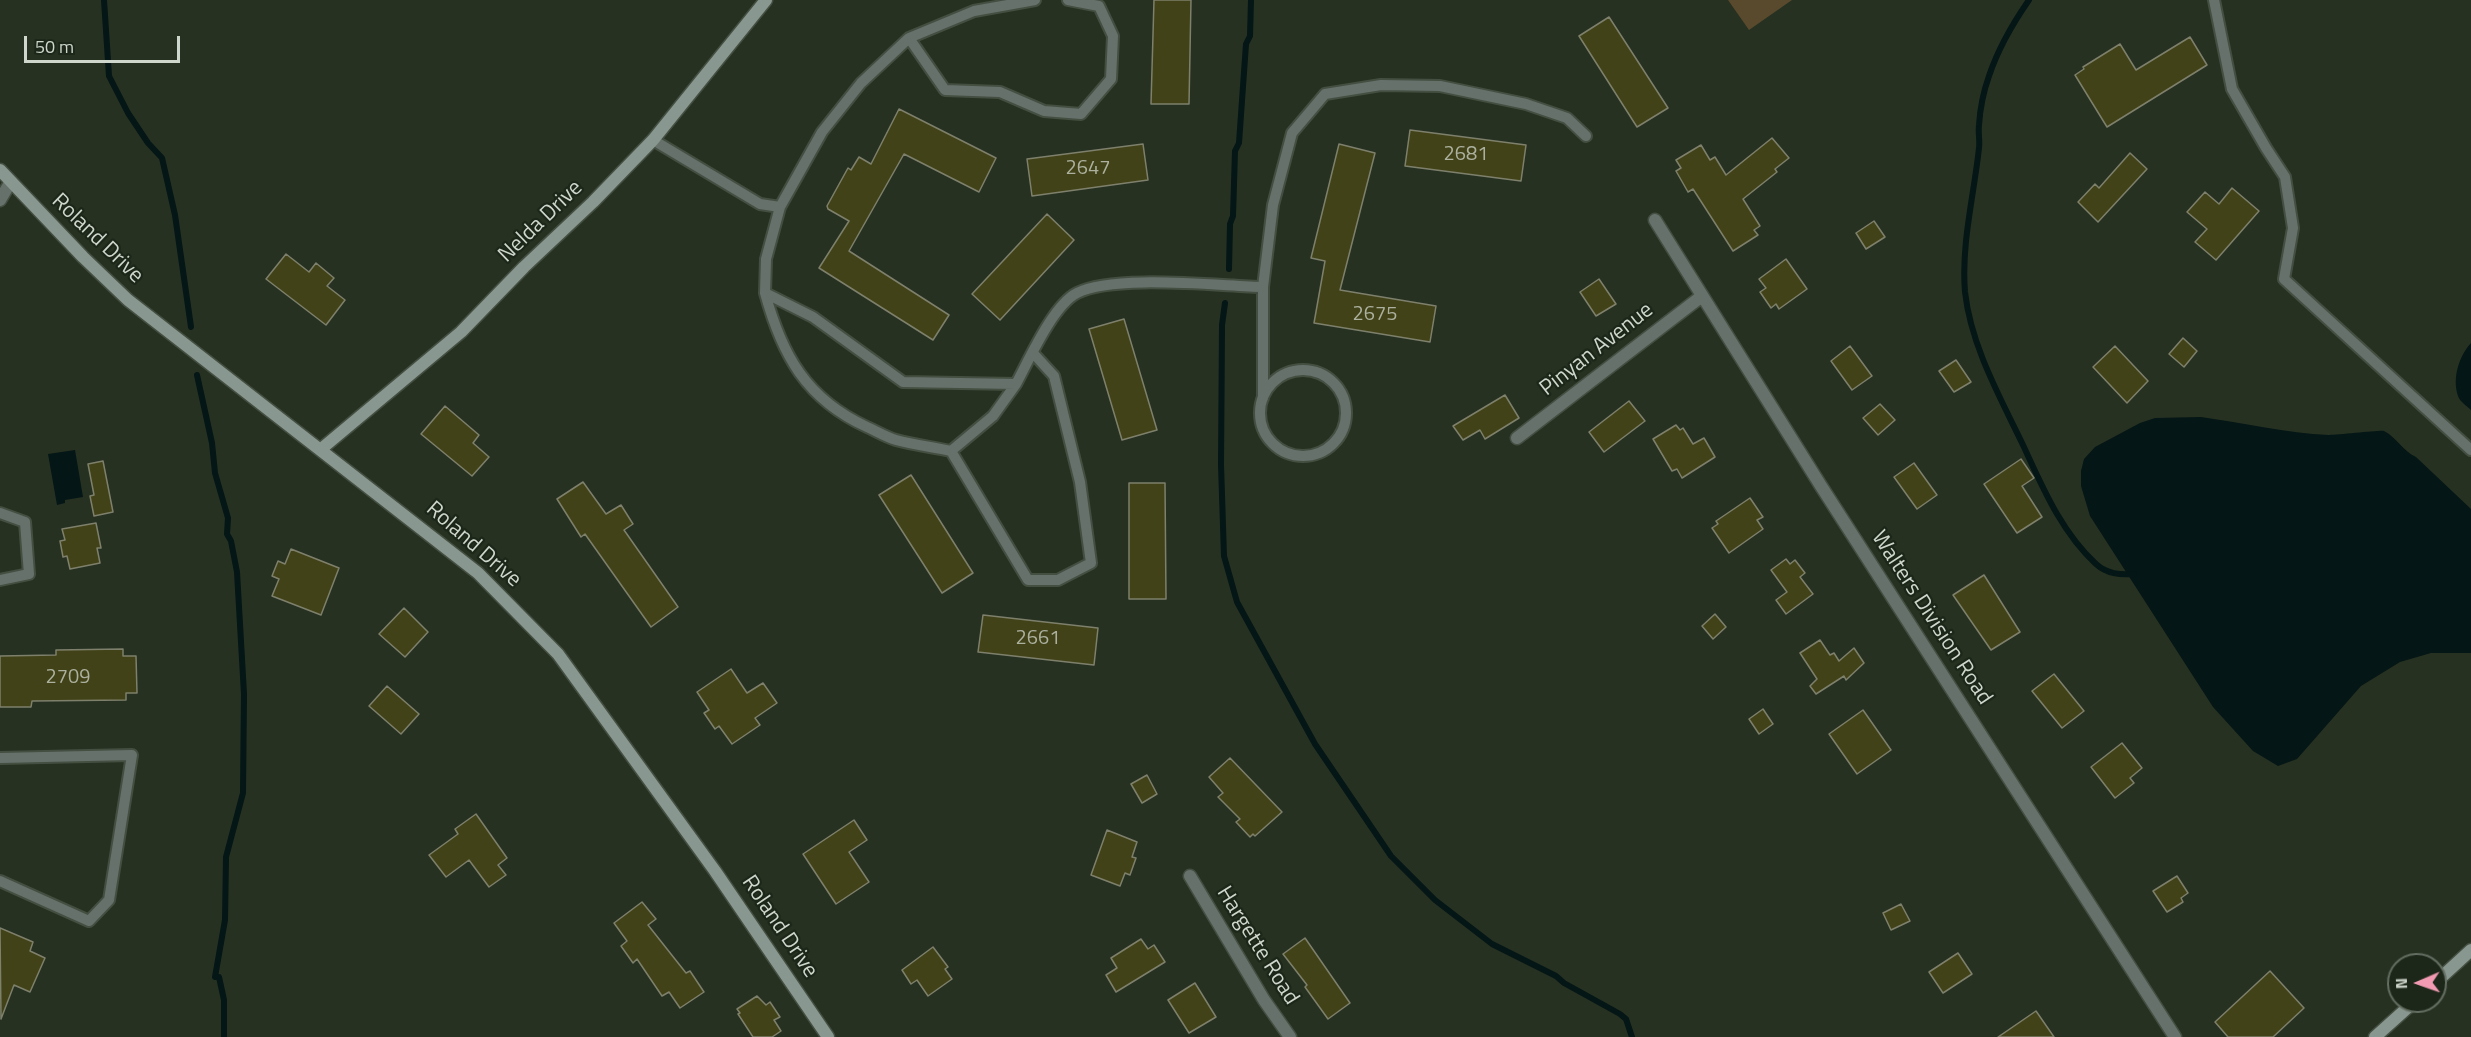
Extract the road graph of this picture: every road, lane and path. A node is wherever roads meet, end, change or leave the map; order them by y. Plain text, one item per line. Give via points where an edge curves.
1 (766, 0) edge
2 (1035, 0) edge
3 (1068, 0) edge
4 (2214, 0) edge
5 (909, 38) junction
6 (1586, 136) dead end
7 (653, 140) junction
8 (0, 170) edge
9 (10, 183) junction
10 (0, 200) edge
11 (780, 207) junction
12 (1655, 220) dead end
13 (1263, 287) junction
14 (765, 293) junction
15 (1702, 296) junction
16 (1033, 353) junction
17 (1016, 384) junction
18 (1263, 399) junction
19 (1517, 438) dead end
20 (320, 450) junction
21 (2471, 450) edge
22 (951, 451) junction
23 (0, 513) edge
24 (0, 580) edge
25 (0, 758) edge
26 (1190, 876) dead end
27 (0, 881) edge
28 (2471, 950) edge
29 (2447, 972) edge
30 (2402, 1013) edge
31 (828, 1037) edge
32 (1290, 1037) edge
33 (2175, 1037) edge
34 (2375, 1037) edge

1 - 7 street, Nelda Drive
2 - 5 lane via 974,11
3 - 5 lane via 1099,6 1113,36 1111,79 1081,114 1044,111 1000,92 945,90
4 - 21 lane via 2232,89 2286,177 2293,228 2284,279
5 - 11 lane via 861,83 822,132
6 - 13 lane via 1567,118 1526,104 1440,86 1381,86 1325,94 1292,133 1273,205
7 - 11 lane via 760,204
7 - 20 street, Nelda Drive via 461,332
8 - 9 street, Roland Drive
9 - 10 street
9 - 20 street, Roland Drive via 128,300
11 - 14 lane via 766,259
12 - 15 street, Walters Division Road
13 - 16 lane via 1111,283 1076,293 1053,316
13 - 18 lane
14 - 17 lane via 813,317 903,382
14 - 22 lane via 787,354 807,385 845,417 894,440
15 - 19 street, Pinyan Avenue
15 - 33 street, Walters Division Road
16 - 17 lane
16 - 22 lane via 1054,376 1080,482 1091,563 1058,580 1028,580
17 - 22 lane via 993,416
18 - 18 lane via 1262,426 1273,443 1289,454 1303,456 1328,448 1344,426 1343,397 1335,384 1310,370 1281,376
20 - 31 street, Roland Drive via 478,573 558,654 715,871
23 - 24 lane via 25,522 29,574
25 - 27 lane via 132,755 109,900 89,921
26 - 32 street, Hargette Road
28 - 29 street
30 - 34 street

